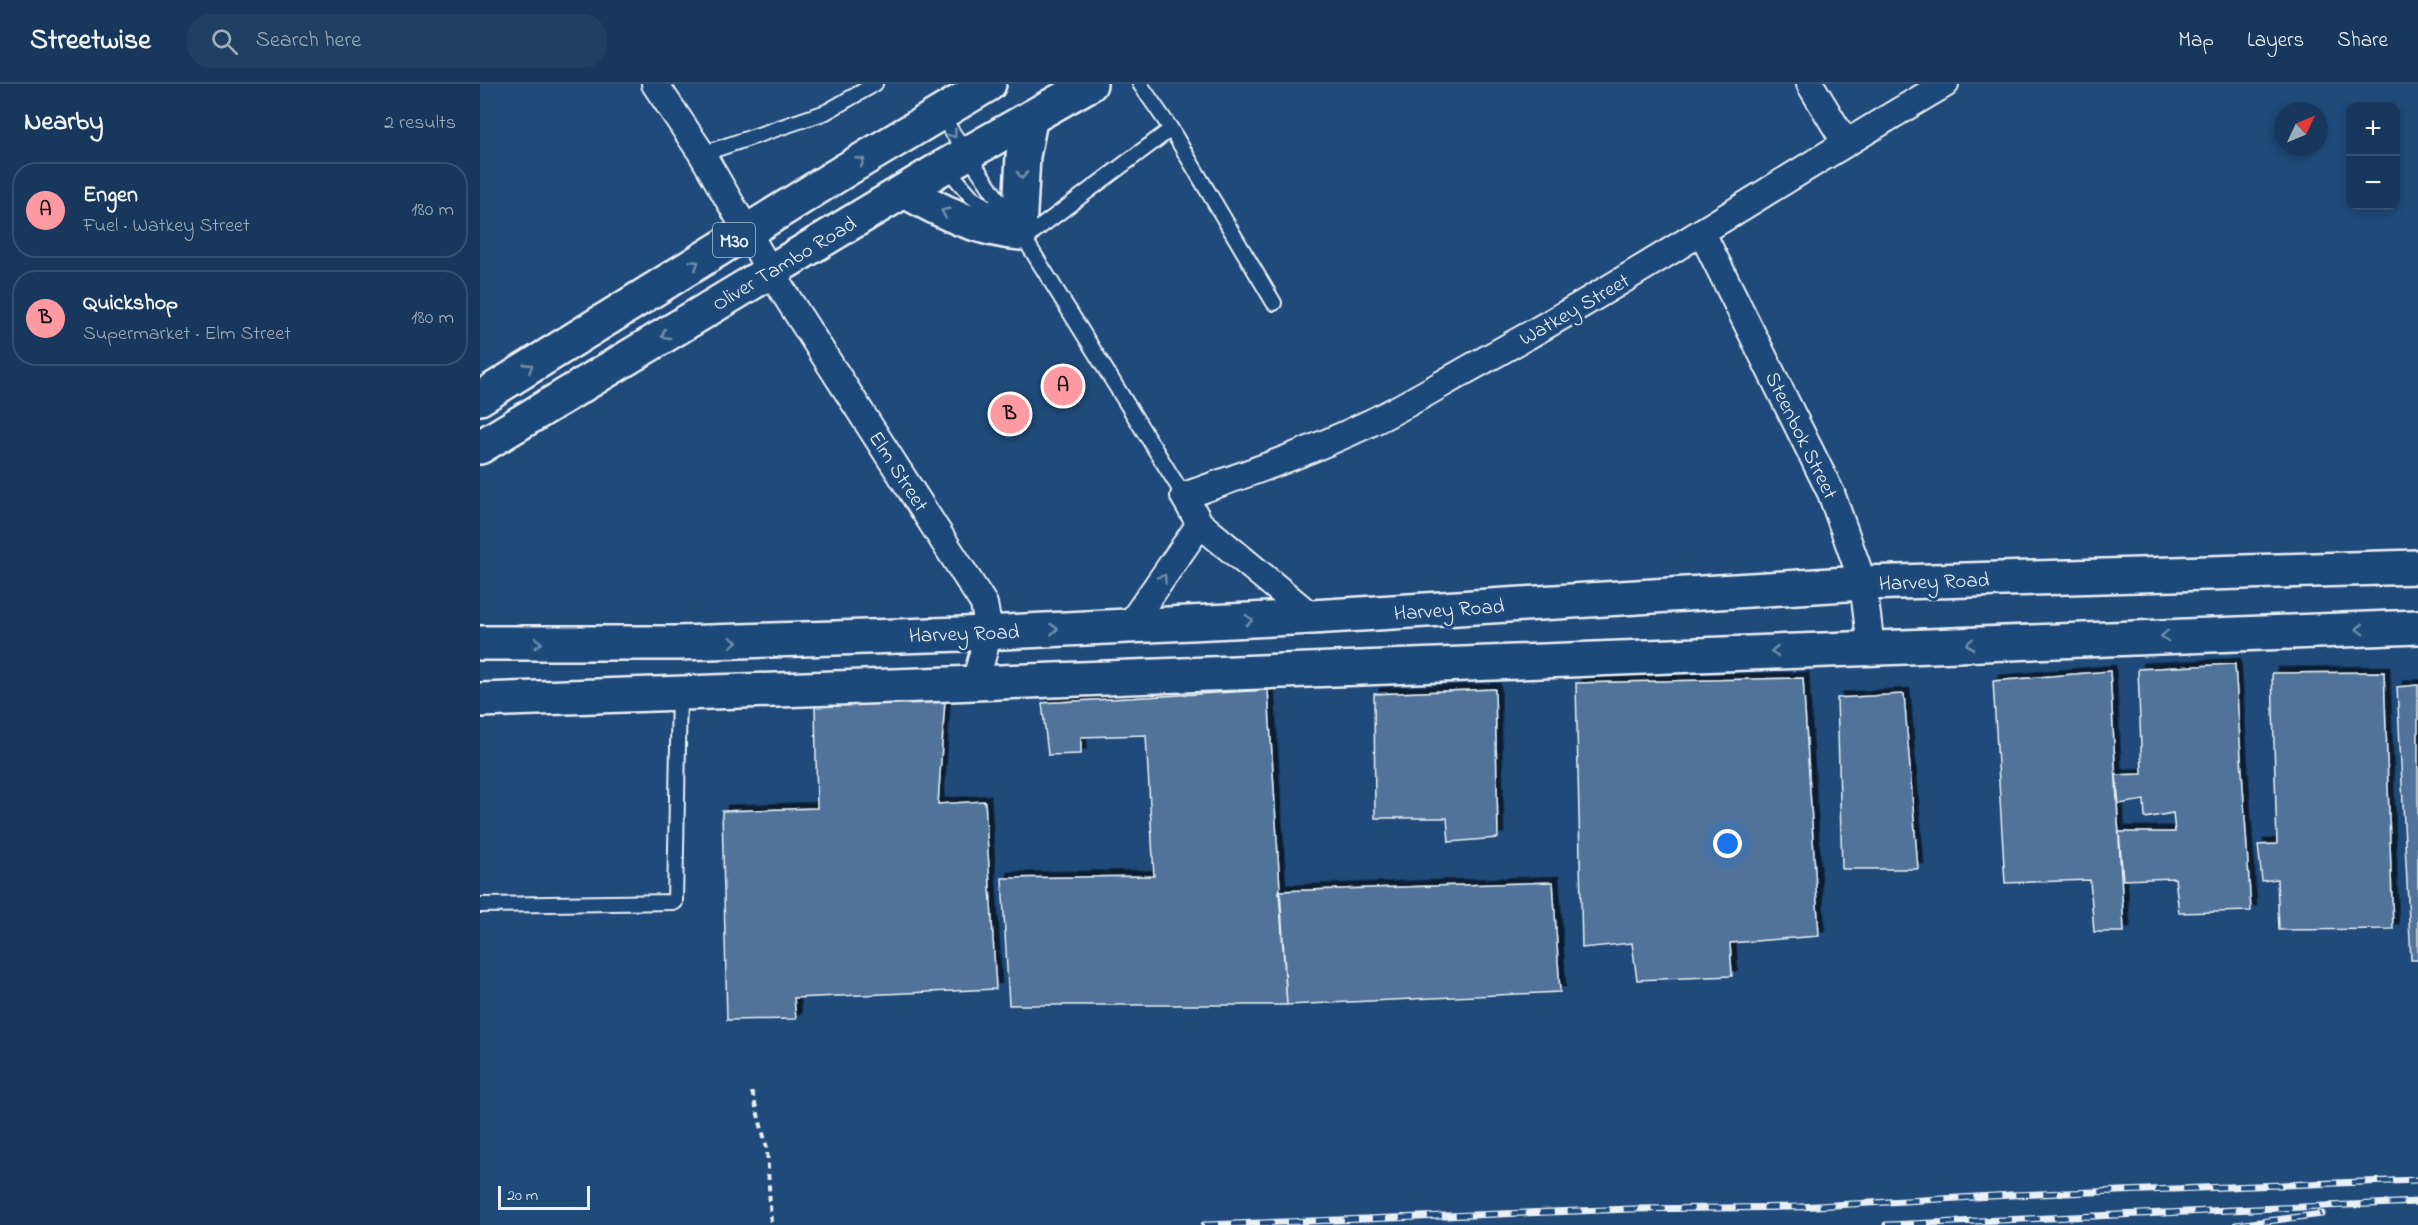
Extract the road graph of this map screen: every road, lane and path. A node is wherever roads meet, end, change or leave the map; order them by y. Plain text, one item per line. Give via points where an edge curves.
1 (655, 84) edge
2 (875, 84) edge
3 (989, 84) edge
4 (1090, 84) edge
5 (1140, 84) edge
6 (1810, 84) edge
7 (1945, 84) edge
8 (939, 114) junction
9 (1030, 120) junction
10 (1171, 129) junction
11 (1845, 142) junction
12 (702, 154) junction
13 (956, 160) junction
14 (905, 190) junction
15 (747, 232) junction
16 (1021, 232) junction
17 (1702, 233) junction
18 (770, 271) junction
19 (1274, 303) dead end
20 (480, 398) edge
21 (480, 447) edge
22 (1184, 496) junction
23 (1200, 524) junction
24 (2418, 567) edge
25 (1863, 583) junction
26 (1312, 617) junction
27 (1129, 626) junction
28 (2418, 627) edge
29 (989, 632) junction
30 (480, 643) edge
31 (678, 644) junction
32 (1871, 647) junction
33 (975, 683) junction
34 (679, 693) junction
35 (480, 700) edge
36 (480, 905) edge
37 (752, 1092) dead end
38 (771, 1225) edge

1 - 12 street, Elm Street
2 - 12 lane via 826,112
3 - 8 main road, M30
4 - 9 main road, Oliver Tambo Road / M30
5 - 10 lane
6 - 11 street
7 - 11 street, Watkey Street
8 -> 13 lane
15 -> 8 main road, M30
9 - 13 main road, Oliver Tambo Road / M30
9 -> 16 main road via 1023,156
10 - 16 lane
10 - 19 lane
11 - 17 street, Watkey Street
12 - 15 street, Elm Street
13 - 14 main road, Oliver Tambo Road / M30
13 - 16 lane
13 - 16 lane via 971,196
16 -> 14 main road via 971,224
14 - 18 main road, Oliver Tambo Road / M30
15 - 18 street, Elm Street
20 -> 15 main road, M30
16 - 22 lane
17 - 22 street, Watkey Street via 1372,423 1304,453
17 - 25 street, Steenbok Street via 1831,493
18 -> 21 main road, Oliver Tambo Road / M30
18 - 29 street, Elm Street via 984,604
22 - 23 street
23 - 26 street
27 -> 23 street
24 - 25 main road, Harvey Road
25 - 26 main road, Harvey Road
25 - 32 street, Steenbok Street
27 -> 26 main road, Harvey Road
29 -> 27 main road, Harvey Road
28 -> 32 main road
31 -> 29 main road, Harvey Road
29 - 33 street, Elm Street
30 -> 31 main road, Harvey Road
31 - 34 main road
32 -> 33 main road
33 - 34 main road
34 - 35 main road
34 - 36 lane via 675,902
37 - 38 path via 767,1148

